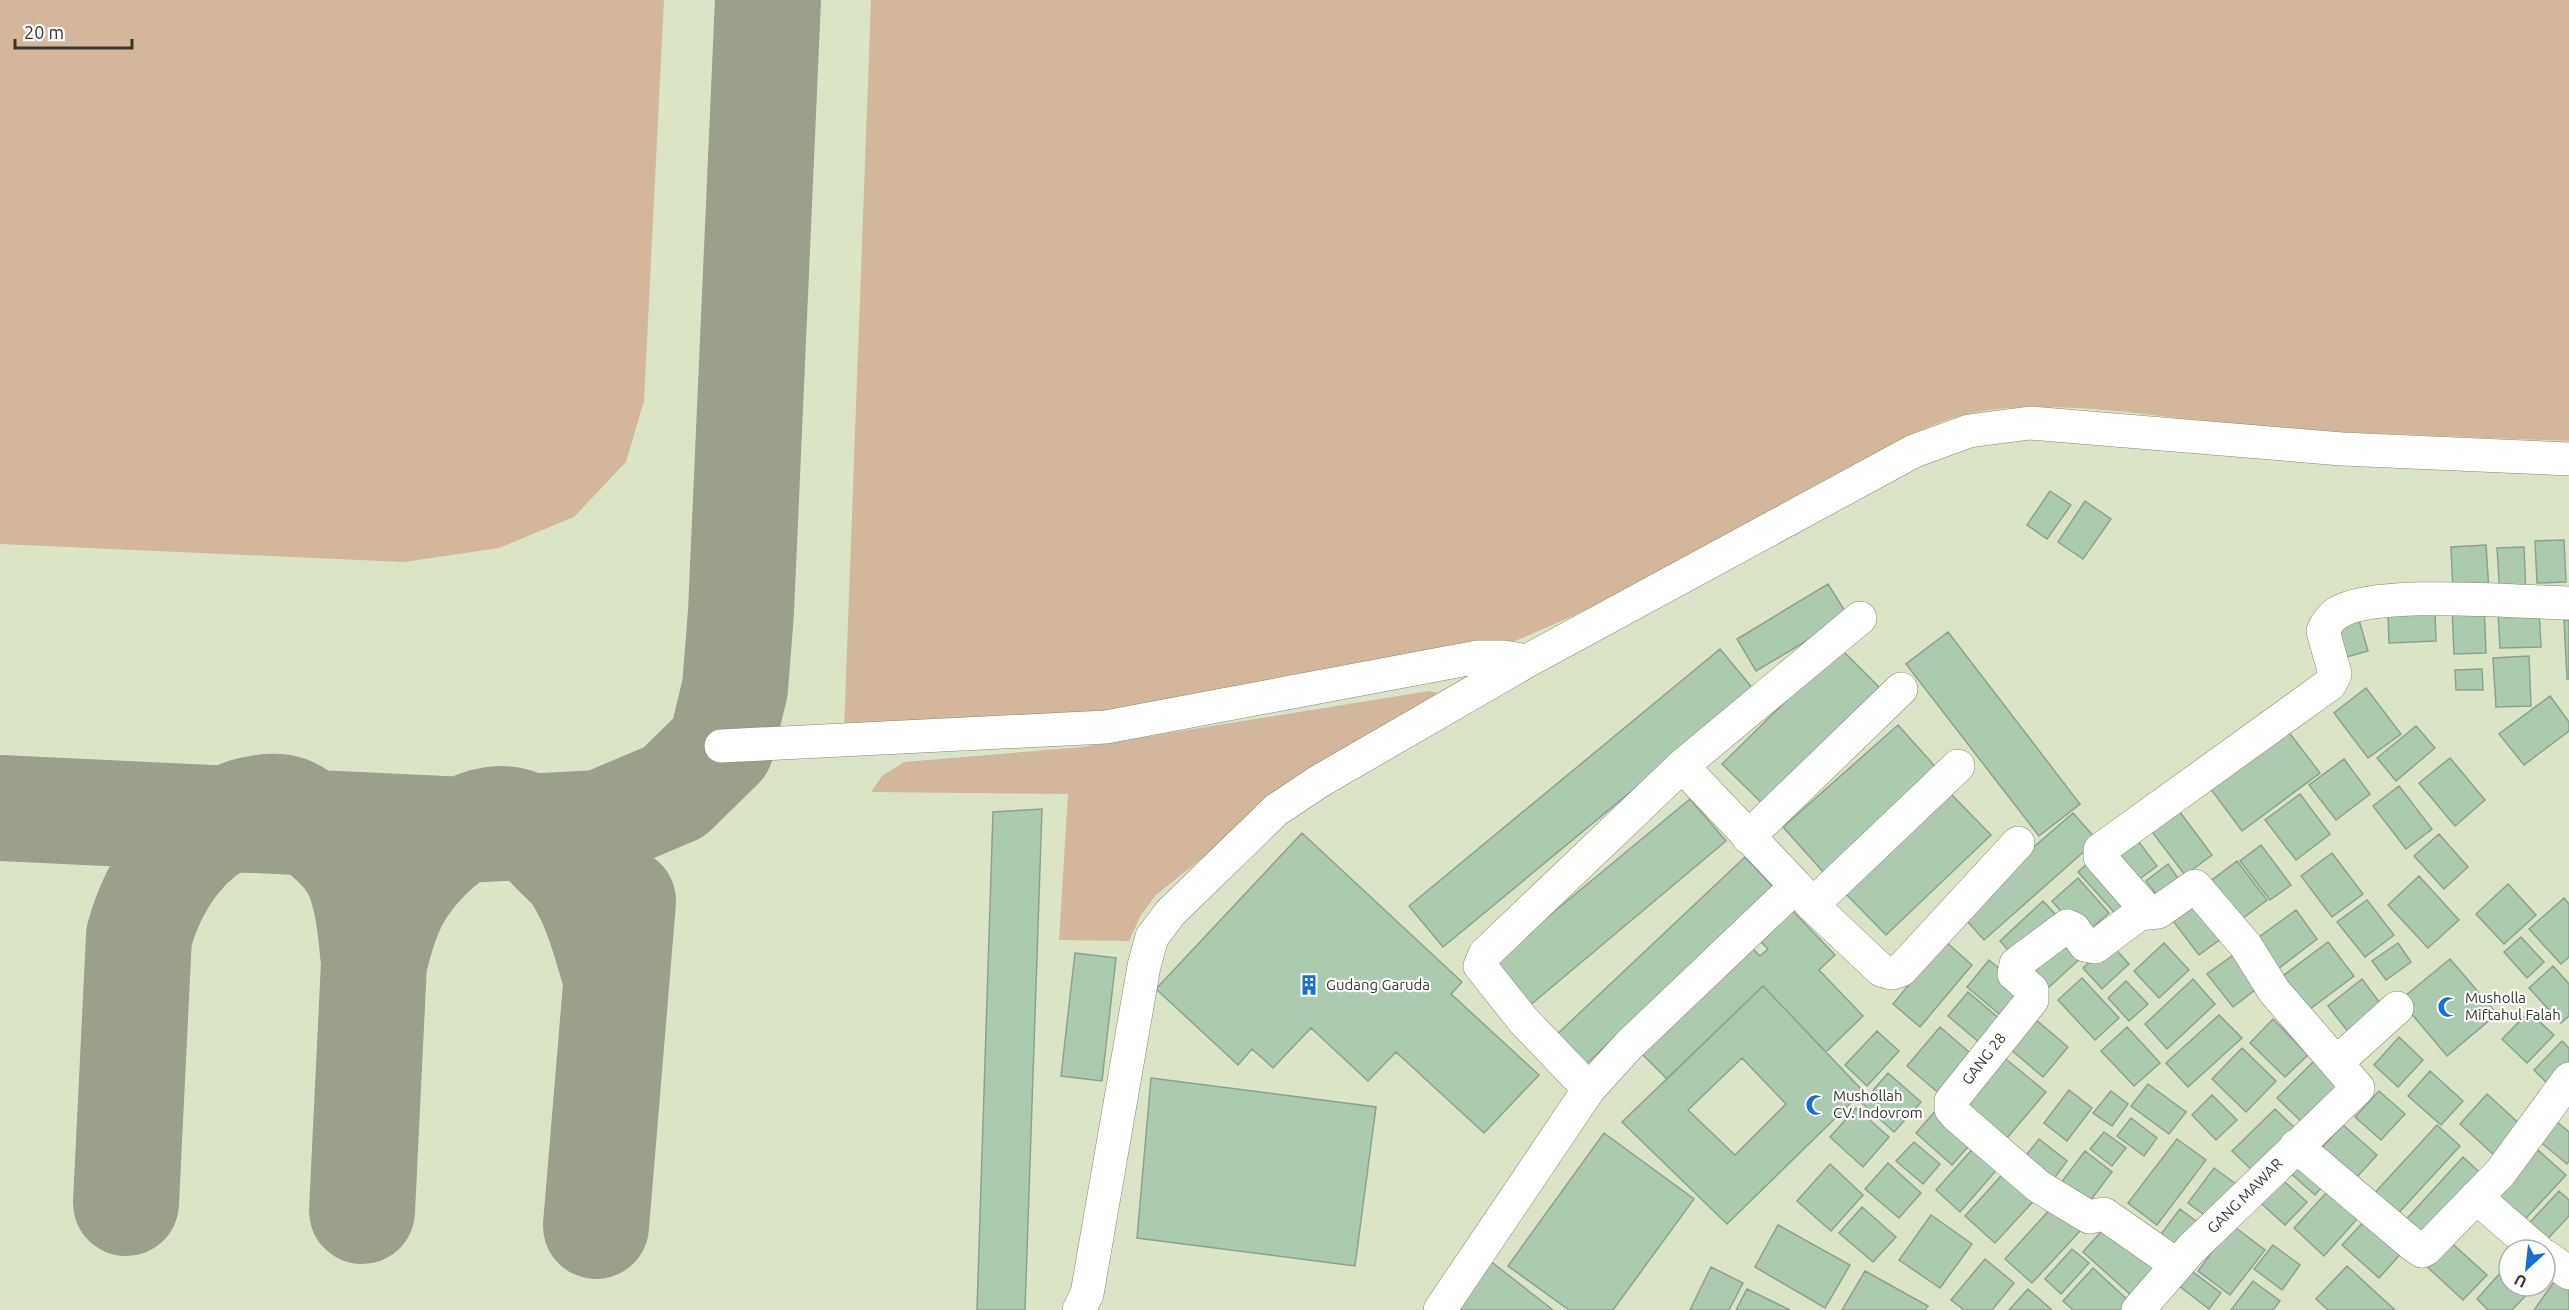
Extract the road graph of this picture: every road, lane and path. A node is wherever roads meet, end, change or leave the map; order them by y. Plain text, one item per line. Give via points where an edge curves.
1 (2569, 459) edge
2 (2569, 603) edge
3 (1860, 618) dead end
4 (1527, 661) junction
5 (1901, 689) dead end
6 (721, 746) dead end
7 (1682, 766) junction
8 (1958, 766) dead end
9 (1748, 837) junction
10 (2018, 843) dead end
11 (1804, 896) junction
12 (2149, 913) junction
13 (2397, 1008) dead end
14 (2336, 1063) junction
15 (2569, 1079) edge
16 (1589, 1089) junction
17 (2296, 1146) junction
18 (2476, 1197) junction
19 (2521, 1238) edge
20 (2177, 1265) junction
21 (1079, 1310) edge
22 (1440, 1310) edge
23 (2138, 1310) edge

1 - 4 street via 2342,449 2030,423 1970,431 1914,451
2 - 12 street via 2390,600 2337,613 2323,631 2335,674 2330,684 2100,850 2100,857
3 - 7 street
4 - 6 street via 1478,657 1106,727
4 - 21 street via 1276,810 1170,913 1152,937 1087,1294
5 - 9 street
7 - 9 street
7 - 16 street via 1481,961 1480,966 1522,1020
8 - 11 street
9 - 11 street
10 - 11 street via 1901,970 1892,973 1881,970
11 - 16 street via 1629,1045
12 - 14 street, GANG 28 via 2158,912 2195,886 2246,946 2274,991
12 - 20 street, GANG 28 via 2139,914 2091,948 2067,926 2016,964 2014,974 2032,990 2032,1000 1951,1101 1951,1109 2038,1186 2089,1217 2104,1214
13 - 14 street
14 - 17 street, GANG MAWAR via 2358,1088
15 - 18 street via 2500,1173
16 - 22 street
17 - 18 street via 2422,1251
17 - 20 street, GANG MAWAR
18 - 19 street
20 - 23 street, GANG MAWAR

